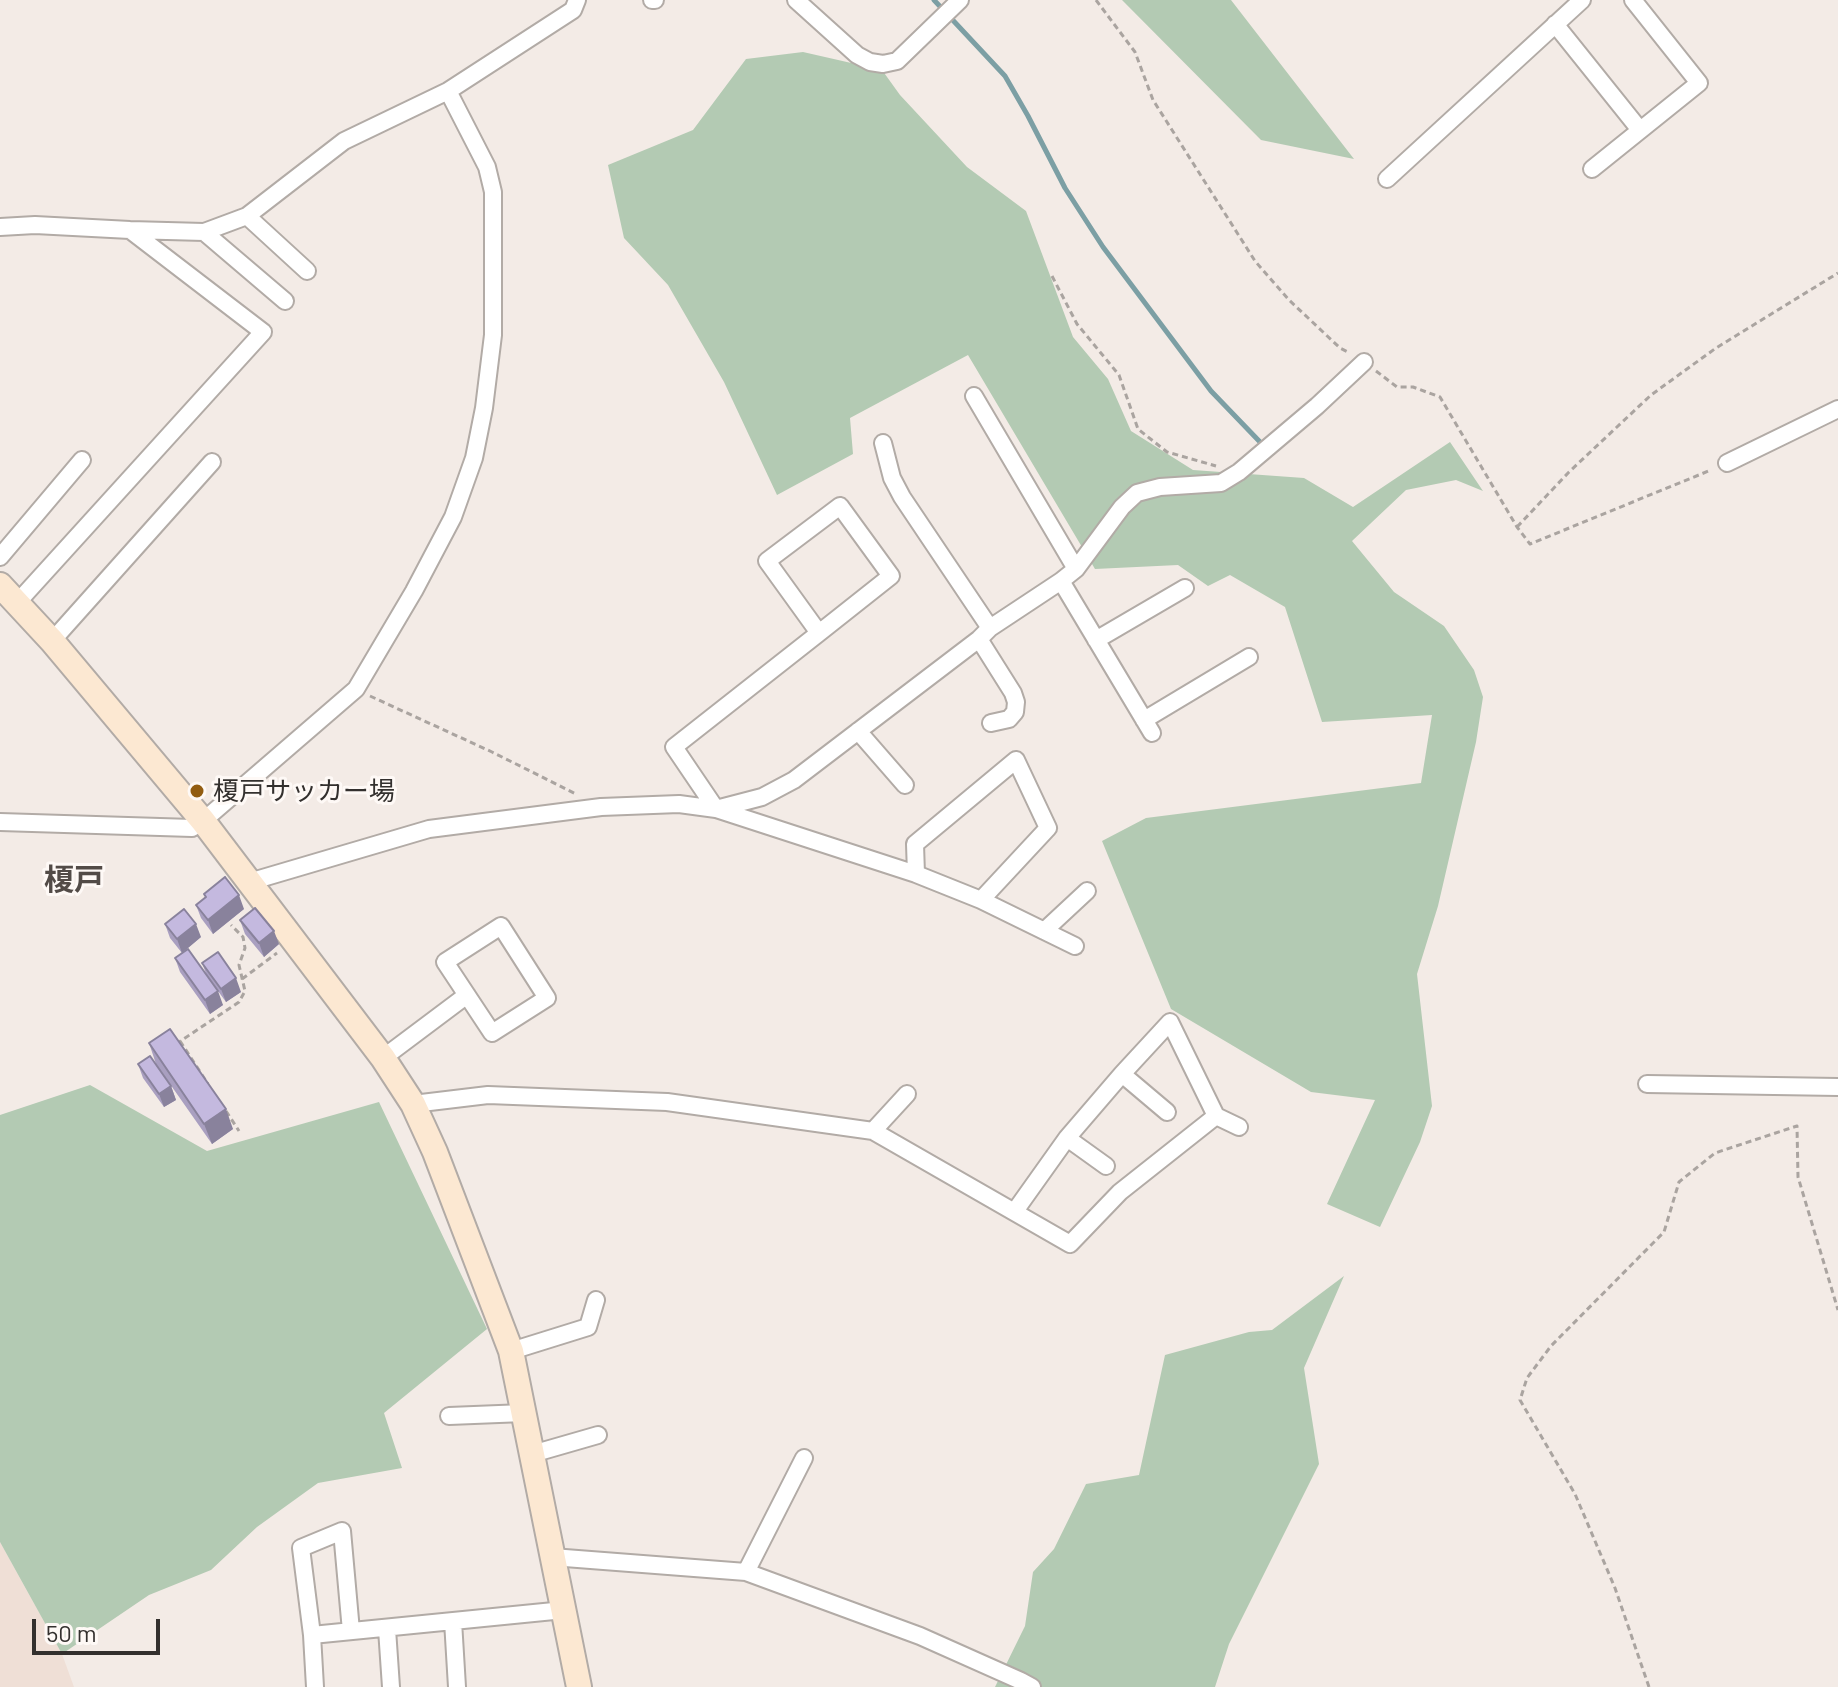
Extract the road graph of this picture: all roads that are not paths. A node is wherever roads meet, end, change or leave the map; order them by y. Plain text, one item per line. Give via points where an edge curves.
1 (577, 0) edge
2 (796, 0) edge
3 (960, 0) edge
4 (1582, 0) edge
5 (1633, 0) edge
6 (1555, 24) junction
7 (448, 91) junction
8 (1640, 130) junction
9 (1592, 169) dead end
10 (1387, 179) dead end
11 (247, 216) junction
12 (0, 227) edge
13 (130, 230) junction
14 (204, 232) junction
15 (307, 271) dead end
16 (285, 301) dead end
17 (1364, 362) road end
18 (974, 396) dead end
19 (1838, 409) edge
20 (883, 443) dead end
21 (82, 460) dead end
22 (212, 462) dead end
23 (1727, 463) road end
24 (0, 557) edge
25 (1076, 569) junction
26 (1061, 581) junction
27 (1185, 588) dead end
28 (8, 594) edge
29 (819, 633) junction
30 (984, 633) junction
31 (1096, 640) junction
32 (52, 641) junction
33 (1249, 657) dead end
34 (991, 723) dead end
35 (858, 731) junction
36 (905, 785) dead end
37 (716, 809) junction
38 (203, 821) junction
39 (0, 822) edge
40 (916, 874) junction
41 (249, 882) junction
42 (1087, 891) dead end
43 (981, 900) junction
44 (1044, 931) junction
45 (1075, 946) dead end
46 (467, 995) junction
47 (383, 1058) junction
48 (1122, 1074) junction
49 (1647, 1084) dead end
50 (1838, 1087) edge
51 (907, 1094) dead end
52 (413, 1104) junction
53 (1167, 1112) dead end
54 (1216, 1116) junction
55 (1239, 1127) dead end
56 (873, 1131) junction
57 (1067, 1138) junction
58 (1106, 1166) dead end
59 (1015, 1211) junction
60 (596, 1300) dead end
61 (511, 1351) junction
62 (524, 1413) junction
63 (449, 1416) dead end
64 (598, 1435) dead end
65 (532, 1454) junction
66 (804, 1458) dead end
67 (552, 1557) junction
68 (746, 1572) junction
69 (564, 1610) junction
70 (453, 1621) junction
71 (387, 1629) junction
72 (351, 1631) junction
73 (312, 1635) junction
74 (315, 1687) edge
75 (391, 1687) edge
76 (457, 1687) edge
77 (579, 1687) edge
78 (1032, 1687) edge

1 - 7 street via 573,10
2 - 3 street via 857,55 883,64 897,61
4 - 6 street
5 - 8 street via 1699,83
6 - 8 street
6 - 10 street
7 - 11 street via 344,141
7 - 38 street via 487,167 493,192 493,335 474,458 453,517 356,689
8 - 9 street
11 - 14 street
11 - 15 street
12 - 13 street
13 - 14 street
13 - 28 street via 263,332
14 - 16 street
17 - 25 street via 1221,483 1137,493
18 - 25 street
19 - 23 street
20 - 30 street via 902,497
21 - 24 street
22 - 32 street
25 - 26 street
26 - 30 street
26 - 31 street
27 - 31 street
28 - 32 street
29 - 29 street via 891,576 840,506 767,561
29 - 37 street via 674,747
30 - 34 street via 1016,702 1009,719
30 - 35 street
31 - 33 street via 1148,726
32 - 38 street
35 - 36 street
35 - 37 street via 794,780 762,797
37 - 40 street
37 - 41 street via 679,804 601,807 429,829
38 - 39 street via 192,828
38 - 41 street
40 - 43 street
40 - 43 street via 915,844 1016,760 1048,828
41 - 47 street
42 - 44 street
43 - 44 street
44 - 45 street
46 - 46 street via 445,962 501,926 547,998 492,1033
46 - 47 street
47 - 52 street
48 - 53 street
48 - 54 street via 1170,1022
48 - 57 street
49 - 50 street
51 - 56 street
52 - 56 street via 488,1095 667,1102
52 - 61 street
54 - 55 street
54 - 59 street via 1120,1192 1070,1244
56 - 59 street
57 - 58 street
57 - 59 street
60 - 61 street via 588,1327
61 - 62 street
62 - 63 street
62 - 65 street
64 - 65 street
65 - 67 street
66 - 68 street
67 - 68 street
67 - 69 street
68 - 78 street via 920,1636
69 - 70 street
69 - 77 street
70 - 71 street
70 - 76 street
71 - 72 street
71 - 75 street
72 - 73 street
72 - 73 street via 342,1531 301,1548
73 - 74 street

